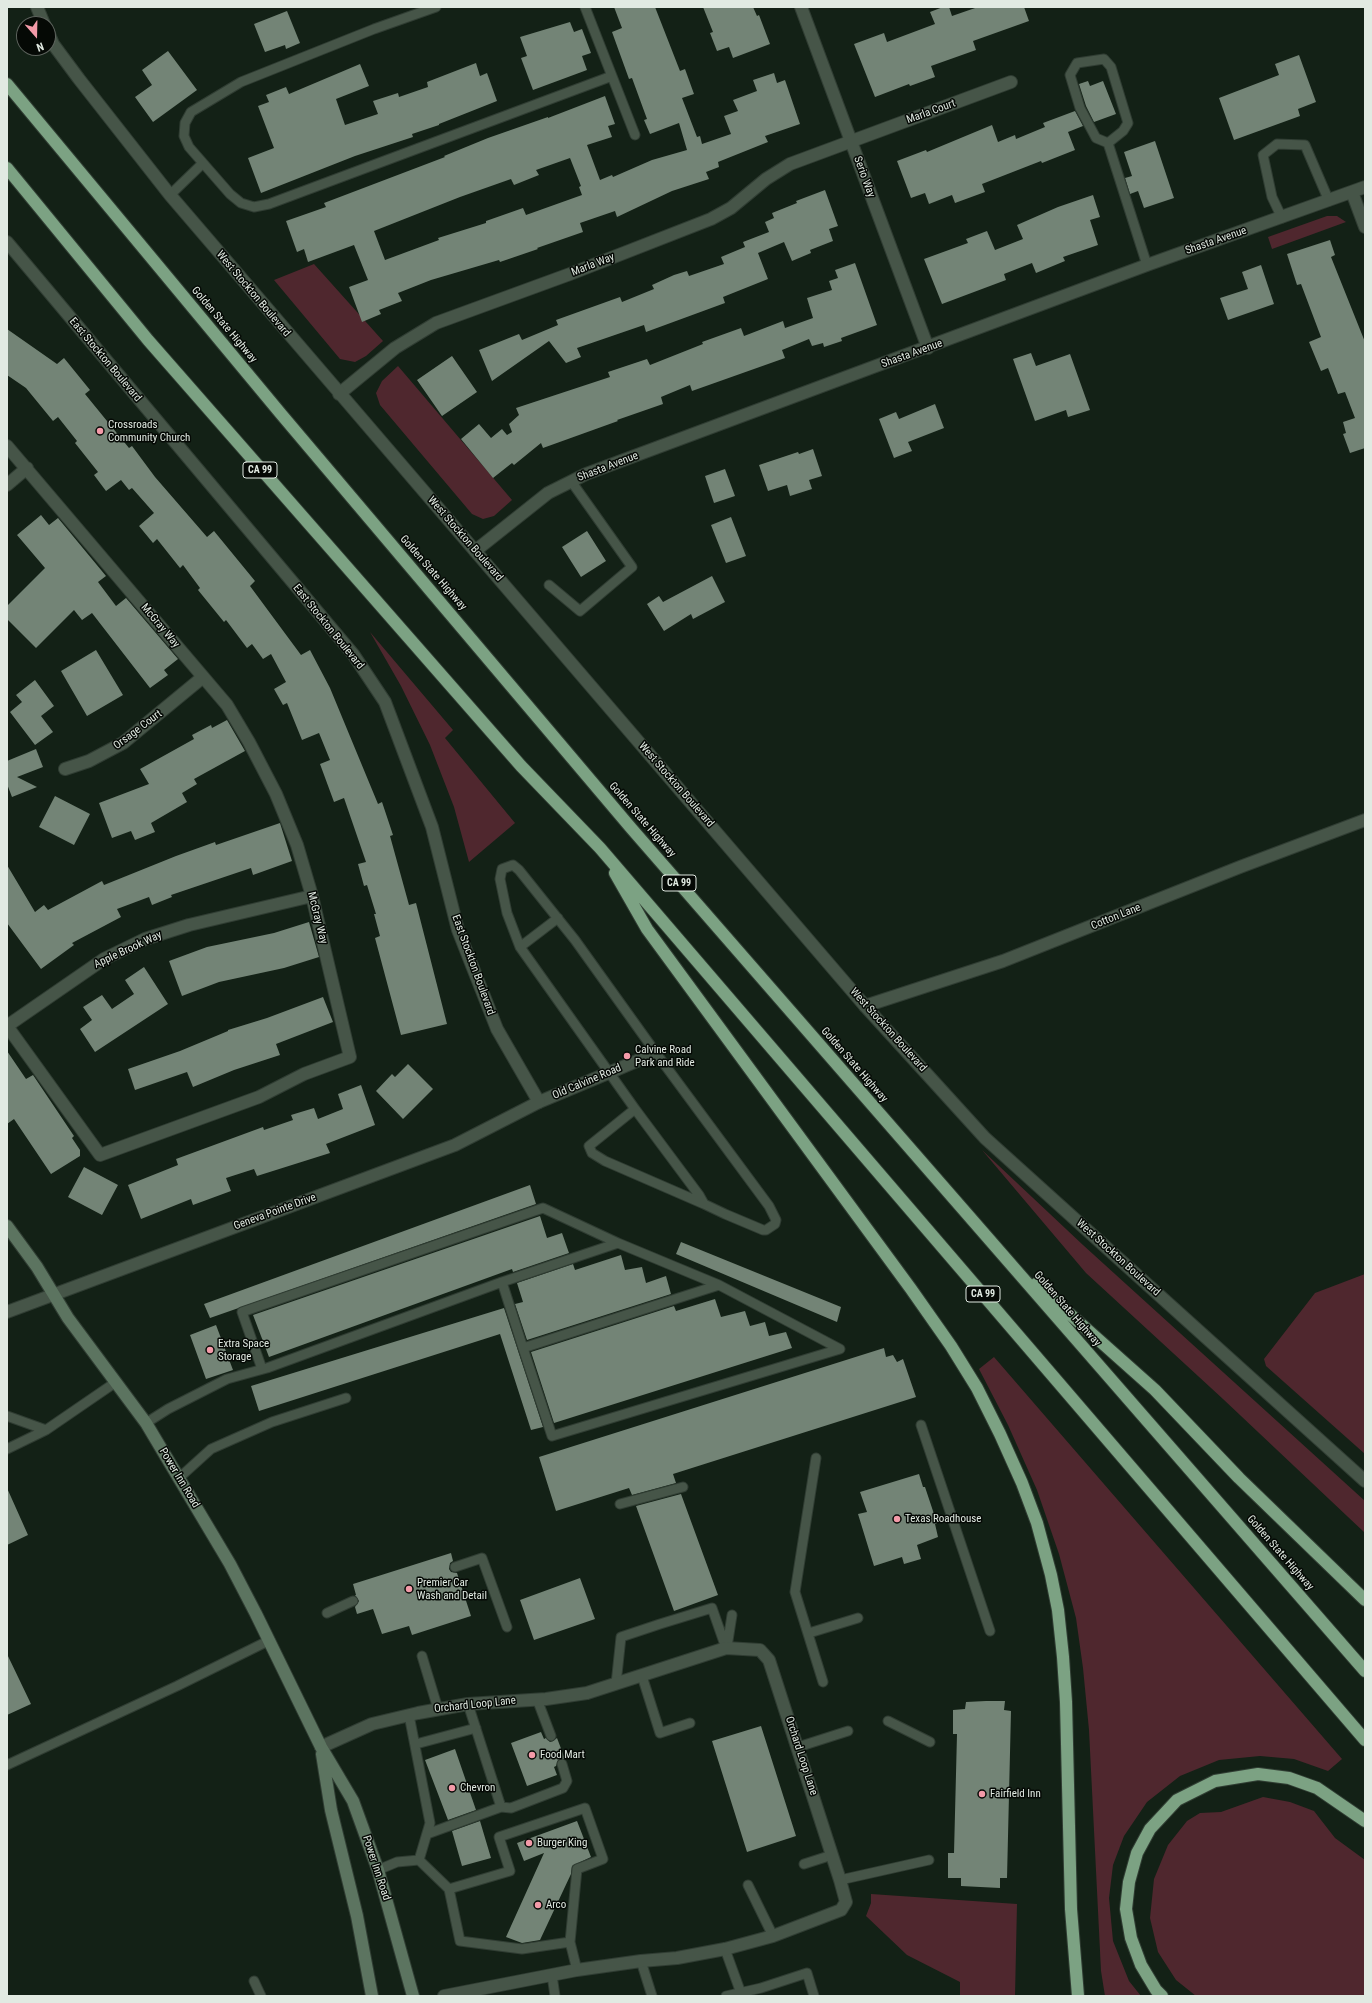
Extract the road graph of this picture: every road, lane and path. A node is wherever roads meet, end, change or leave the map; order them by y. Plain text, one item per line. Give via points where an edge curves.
1 (436, 7) edge
2 (585, 7) edge
3 (801, 7) edge
4 (56, 48) edge
5 (612, 76) junction
6 (1011, 82) dead end
7 (7, 84) edge
8 (635, 135) dead end
9 (851, 141) junction
10 (1108, 143) junction
11 (202, 164) junction
12 (7, 168) edge
13 (1365, 187) edge
14 (1352, 192) junction
15 (170, 195) junction
16 (1329, 201) junction
17 (1282, 218) junction
18 (1365, 227) edge
19 (7, 242) edge
20 (1147, 265) junction
21 (928, 348) junction
22 (339, 394) junction
23 (7, 446) edge
24 (27, 468) junction
25 (571, 481) junction
26 (7, 485) edge
27 (475, 551) junction
28 (549, 585) dead end
29 (203, 677) junction
30 (65, 769) dead end
31 (1365, 820) edge
32 (600, 848) junction
33 (312, 896) junction
34 (558, 918) junction
35 (520, 947) junction
36 (866, 1006) junction
37 (7, 1026) edge
38 (656, 1053) junction
39 (610, 1073) junction
40 (539, 1102) junction
41 (635, 1109) junction
42 (704, 1204) junction
43 (7, 1226) edge
44 (618, 1243) junction
45 (998, 1251) junction
46 (502, 1282) junction
47 (719, 1285) junction
48 (52, 1294) junction
49 (7, 1312) edge
50 (523, 1348) junction
51 (262, 1369) junction
52 (116, 1382) junction
53 (346, 1398) dead end
54 (7, 1416) edge
55 (146, 1423) junction
56 (921, 1425) dead end
57 (46, 1430) junction
58 (7, 1449) edge
59 (816, 1458) dead end
60 (179, 1478) junction
61 (1365, 1481) edge
62 (683, 1487) dead end
63 (620, 1504) dead end
64 (455, 1567) dead end
65 (1365, 1600) edge
66 (353, 1601) dead end
67 (327, 1613) dead end
68 (732, 1615) dead end
69 (858, 1618) dead end
70 (507, 1628) dead end
71 (990, 1631) dead end
72 (809, 1633) junction
73 (270, 1640) junction
74 (726, 1648) junction
75 (422, 1656) dead end
76 (1365, 1671) edge
77 (642, 1676) junction
78 (822, 1682) dead end
79 (616, 1684) junction
80 (537, 1699) junction
81 (468, 1704) junction
82 (438, 1709) junction
83 (409, 1715) junction
84 (888, 1721) dead end
85 (690, 1723) dead end
86 (476, 1728) junction
87 (848, 1731) dead end
88 (552, 1736) dead end
89 (1365, 1740) edge
90 (930, 1742) dead end
91 (416, 1744) junction
92 (798, 1746) junction
93 (321, 1747) junction
94 (562, 1764) dead end
95 (7, 1765) edge
96 (501, 1807) junction
97 (1365, 1821) edge
98 (427, 1834) junction
99 (832, 1855) junction
100 (419, 1860) junction
101 (929, 1860) dead end
102 (804, 1864) dead end
103 (378, 1870) junction
104 (840, 1880) junction
105 (748, 1885) dead end
106 (449, 1889) junction
107 (772, 1936) junction
108 (570, 1942) junction
109 (725, 1949) junction
110 (641, 1961) junction
111 (577, 1970) junction
112 (552, 1975) junction
113 (254, 1981) dead end
114 (480, 1992) edge
115 (741, 1995) edge
116 (260, 1996) edge
117 (372, 1996) edge
118 (413, 1996) edge
119 (444, 1996) edge
120 (555, 1996) edge
121 (652, 1996) edge
122 (726, 1996) edge
123 (814, 1996) edge
124 (1078, 1996) edge
125 (1162, 1996) edge

1 - 11 lane via 241,82 201,104 191,112 185,123 184,136
2 - 5 lane
3 - 9 street, Serio Way
4 - 15 street, West Stockton Boulevard
5 - 8 lane
5 - 11 lane via 268,204 254,207 241,203
6 - 9 street, Marla Court
7 - 45 highway, Golden State Highway / CA 99 via 281,414 631,828
9 - 21 street, Serio Way
9 - 22 street, Marla Way via 790,164 711,219 436,323 396,348
10 - 10 lane via 1096,138 1080,108 1070,75 1077,63 1104,59 1112,67 1128,122 1123,132
10 - 20 lane
11 - 15 lane
12 - 32 highway, CA 99 via 148,340 250,458 521,766
13 - 14 street, Shasta Avenue
14 - 16 street, Shasta Avenue
14 - 18 street
15 - 22 street, West Stockton Boulevard
16 - 17 street, Shasta Avenue
16 - 17 lane via 1305,145 1277,144 1263,155 1272,197
17 - 20 street, Shasta Avenue
19 - 40 street, East Stockton Boulevard via 353,654 385,702 432,827 458,930 497,1030
20 - 21 street, Shasta Avenue
21 - 25 street, Shasta Avenue
22 - 27 street, West Stockton Boulevard
23 - 24 street, McGray Way
24 - 26 street
24 - 29 street, McGray Way
25 - 27 street, Shasta Avenue via 548,493
25 - 28 lane via 632,567 580,611
27 - 36 street, West Stockton Boulevard
29 - 30 street, Orsage Court via 123,743 89,761
29 - 33 street, McGray Way via 239,723 276,794 297,845
31 - 36 street, Cotton Lane via 1003,961
32 - 89 highway, CA 99
32 - 124 highway via 647,929 951,1346 977,1388 1022,1483 1051,1575 1060,1634 1066,1702 1071,1910
33 - 37 street, Apple Brook Way via 145,939 104,959
33 - 37 street, McGray Way via 350,1057 304,1074 259,1097 100,1155
34 - 35 lane
34 - 35 lane via 519,870 513,865 502,870 500,879 507,913
34 - 38 lane
35 - 39 lane
36 - 61 street, West Stockton Boulevard via 985,1138
38 - 39 street, Old Calvine Road
38 - 42 lane via 769,1206 776,1220 775,1224 763,1230
39 - 40 street, Old Calvine Road
39 - 41 lane
40 - 48 street, Geneva Pointe Drive via 455,1145
41 - 42 lane
41 - 42 lane via 589,1146 592,1153
43 - 48 main road, Power Inn Road via 37,1267
44 - 46 lane
44 - 47 lane
44 - 51 lane via 543,1208 242,1312
45 - 65 highway via 1155,1390 1239,1478
45 - 76 highway, Golden State Highway / CA 99
46 - 50 lane
46 - 51 lane
47 - 50 lane
47 - 50 lane via 840,1349 552,1436
48 - 49 street, Geneva Pointe Drive
48 - 52 main road, Power Inn Road
51 - 55 lane via 227,1379
52 - 55 main road, Power Inn Road
52 - 57 lane
53 - 60 lane via 272,1422 211,1450
54 - 57 lane
55 - 60 main road, Power Inn Road
56 - 71 lane
57 - 58 lane
59 - 72 lane via 795,1592
60 - 73 main road, Power Inn Road via 230,1564
62 - 63 lane
64 - 70 lane via 482,1558
66 - 67 lane
68 - 74 lane
69 - 72 lane
72 - 78 lane
73 - 93 main road, Power Inn Road
73 - 95 lane
74 - 77 street, Orchard Loop Lane
74 - 79 lane via 712,1608 660,1624 621,1637
74 - 92 street, Orchard Loop Lane via 760,1650 769,1660
75 - 82 lane
77 - 79 street, Orchard Loop Lane
77 - 85 lane via 660,1733
79 - 80 street, Orchard Loop Lane via 587,1693
80 - 81 street, Orchard Loop Lane
80 - 88 lane
81 - 82 street, Orchard Loop Lane
81 - 86 lane
82 - 83 street, Orchard Loop Lane
83 - 91 lane
83 - 93 street, Orchard Loop Lane via 372,1724
84 - 90 lane
86 - 91 lane
86 - 96 lane
87 - 92 lane
91 - 98 lane via 430,1823
92 - 99 street, Orchard Loop Lane
93 - 103 main road, Power Inn Road via 353,1801
93 - 117 main road, Power Inn Road via 331,1810 357,1916
94 - 96 lane via 567,1781 563,1788 511,1808
96 - 98 lane
97 - 125 highway via 1317,1788 1289,1778 1258,1774 1215,1781 1177,1800 1150,1829 1137,1853 1128,1882 1126,1909 1131,1938 1141,1966
98 - 100 lane
99 - 102 lane
99 - 104 street, Orchard Loop Lane
100 - 103 lane via 397,1862
100 - 106 lane
101 - 104 lane
103 - 118 main road, Power Inn Road
104 - 107 street, Orchard Loop Lane via 846,1902 841,1910
105 - 107 lane
106 - 108 lane via 460,1940 522,1949
106 - 108 lane via 510,1871 499,1837 585,1808 604,1859 577,1869
107 - 109 street, Orchard Loop Lane
108 - 111 lane
109 - 110 street, Orchard Loop Lane via 677,1958
109 - 115 lane
110 - 111 street, Orchard Loop Lane
110 - 121 lane
111 - 112 street, Orchard Loop Lane
112 - 114 street, Orchard Loop Lane
112 - 120 lane
113 - 116 lane
114 - 119 street, Orchard Loop Lane
115 - 122 lane
115 - 123 lane via 807,1973

